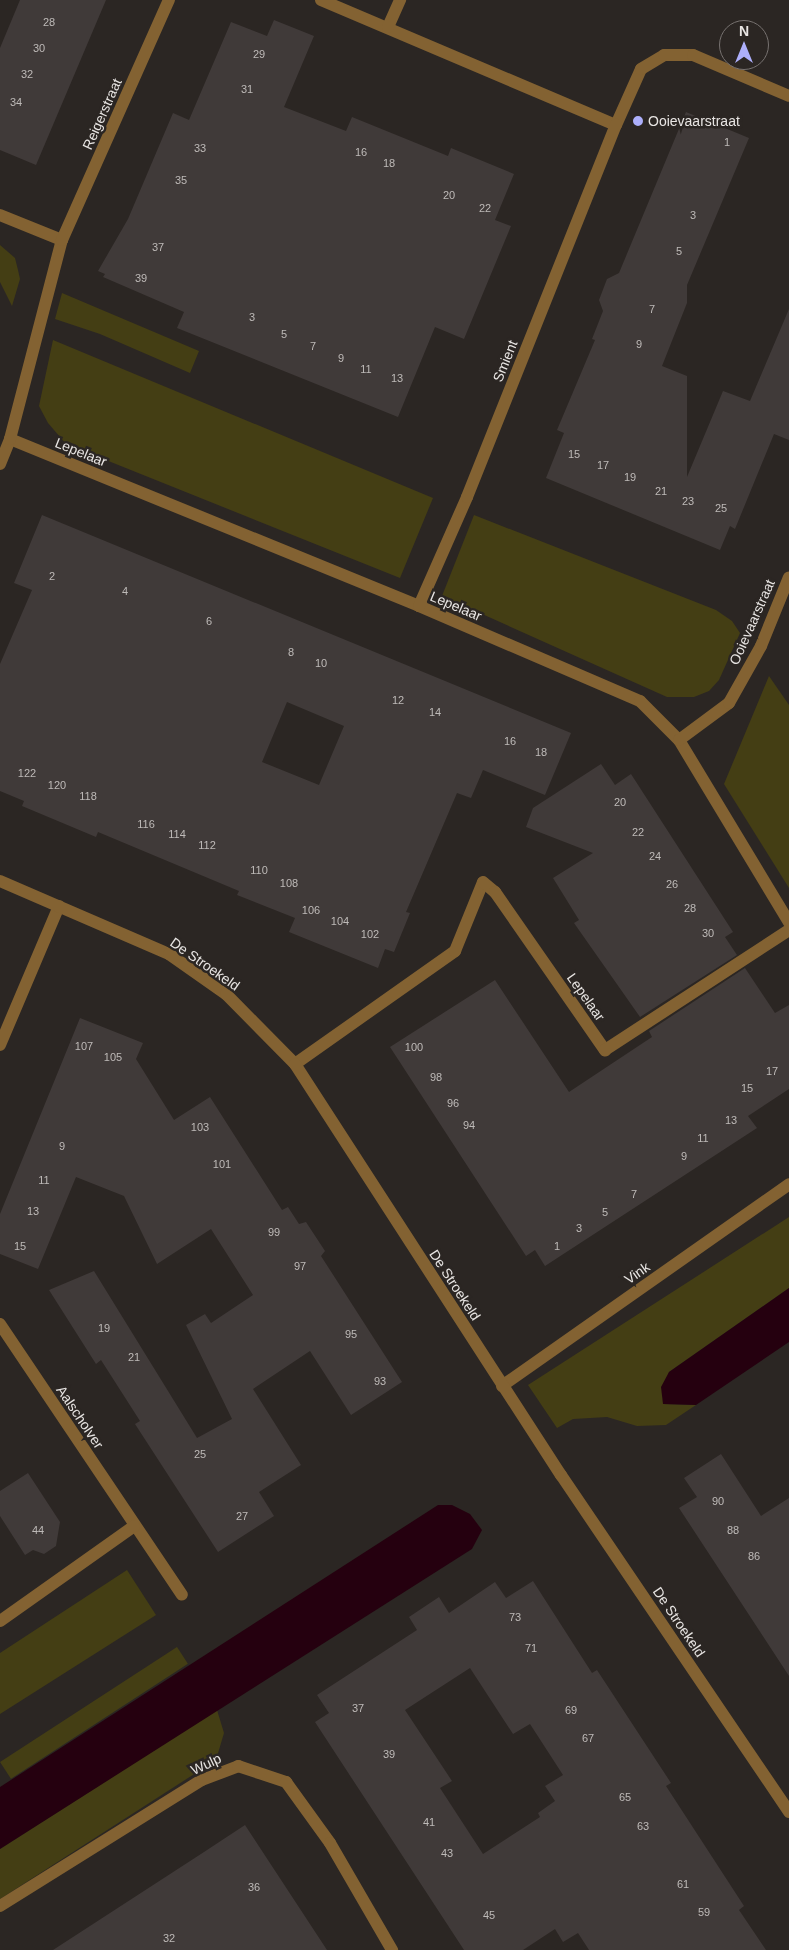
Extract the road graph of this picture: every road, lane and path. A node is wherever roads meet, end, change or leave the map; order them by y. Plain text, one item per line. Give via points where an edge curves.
1 (169, 0) edge
2 (320, 0) edge
3 (400, 0) edge
4 (388, 27) junction
5 (789, 96) edge
6 (616, 125) junction
7 (0, 215) edge
8 (62, 240) junction
9 (10, 440) junction
10 (0, 464) edge
11 (789, 577) edge
12 (419, 606) junction
13 (679, 740) junction
14 (0, 881) edge
15 (59, 906) junction
16 (789, 922) edge
17 (789, 930) edge
18 (0, 1045) edge
19 (295, 1064) junction
20 (789, 1184) edge
21 (0, 1324) edge
22 (502, 1386) junction
23 (134, 1526) junction
24 (182, 1595) dead end
25 (0, 1621) edge
26 (789, 1812) edge
27 (0, 1906) edge
28 (392, 1950) edge

1 - 8 street, Reigerstraat
2 - 4 street
3 - 4 street
4 - 6 street
5 - 6 street via 693,55 664,55 641,69
6 - 12 street, Smient
7 - 8 street
8 - 9 street, Reigerstraat
9 - 10 street, Reigerstraat
9 - 12 street, Lepelaar
11 - 13 street, Ooievaarstraat via 761,646 729,703
12 - 13 street, Lepelaar via 640,701
13 - 16 street, Lepelaar
14 - 15 street, De Stroekeld
15 - 18 street
15 - 19 street, De Stroekeld via 169,954 226,994
17 - 19 street, Lepelaar via 605,1050 495,892 483,882 455,951
19 - 22 street, De Stroekeld
20 - 22 street, Vink
21 - 23 street, Aalscholver
22 - 26 street, De Stroekeld
23 - 24 street, Aalscholver
23 - 25 street
27 - 28 street, Wulp via 202,1780 238,1766 286,1782 330,1843

